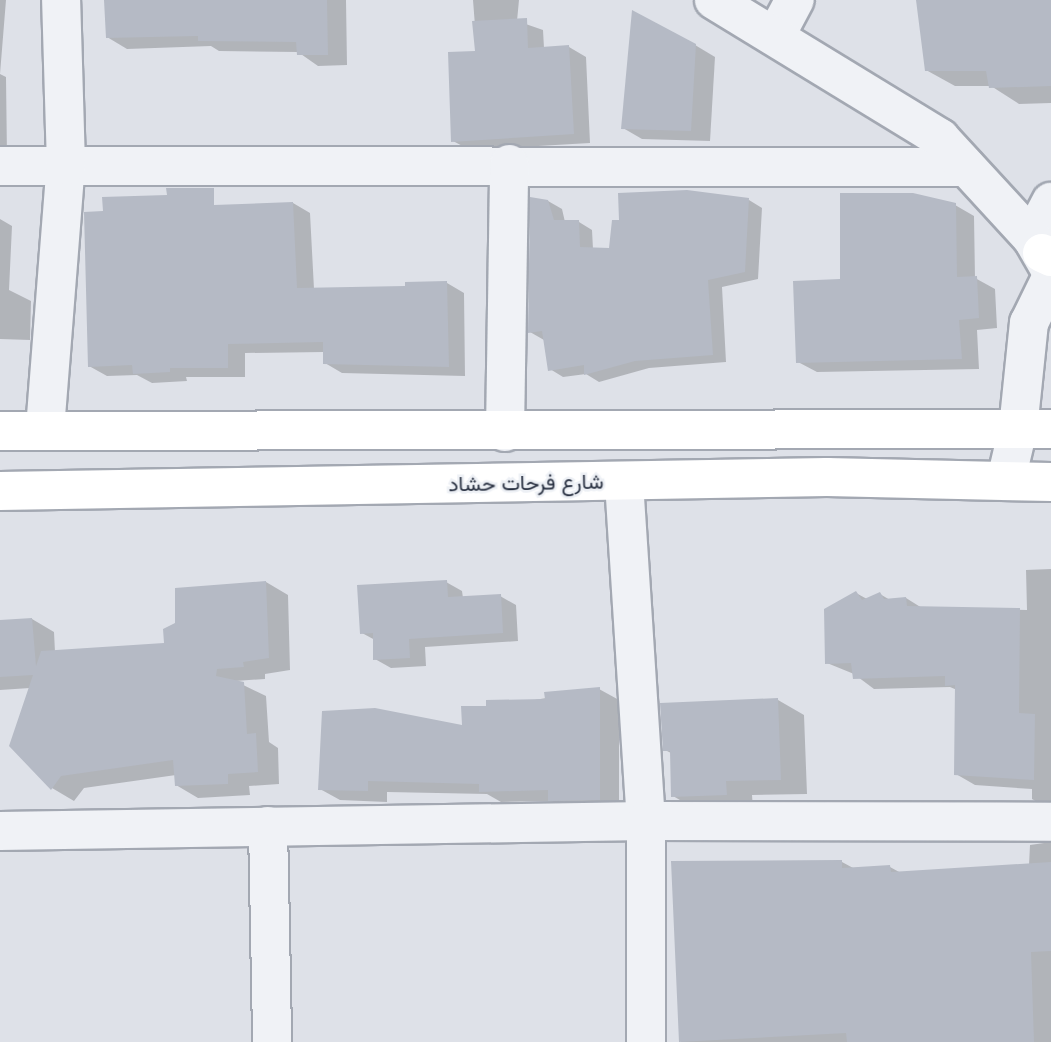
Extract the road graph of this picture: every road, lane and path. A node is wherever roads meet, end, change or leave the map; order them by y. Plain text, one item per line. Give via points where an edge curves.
1 (61, 0) edge
2 (714, 0) edge
3 (794, 0) edge
4 (776, 35) junction
5 (509, 163) junction
6 (66, 164) junction
7 (0, 166) edge
8 (966, 167) junction
9 (1051, 202) edge
10 (1046, 259) edge
11 (44, 429) junction
12 (1035, 429) edge
13 (0, 431) edge
14 (505, 432) junction
15 (1006, 480) junction
16 (624, 482) junction
17 (1051, 482) edge
18 (0, 491) edge
19 (646, 821) junction
20 (1051, 822) edge
21 (268, 826) junction
22 (0, 831) edge
23 (272, 1042) edge
24 (646, 1042) edge

1 - 6 street
2 - 4 street
3 - 4 street
4 - 8 street via 940,138
5 - 6 street
5 - 8 street
5 - 14 street
6 - 7 street
6 - 11 street
8 - 10 street
9 - 10 street
10 - 12 street via 1028,323
11 - 13 main road
11 - 14 main road
12 - 14 main road
12 - 15 street
15 - 16 main road, شارع فرحات حشاد
15 - 17 main road, شارع فرحات حشاد
16 - 18 main road, شارع فرحات حشاد
16 - 19 street
19 - 20 street
19 - 21 street
19 - 24 street
21 - 22 street
21 - 23 street

